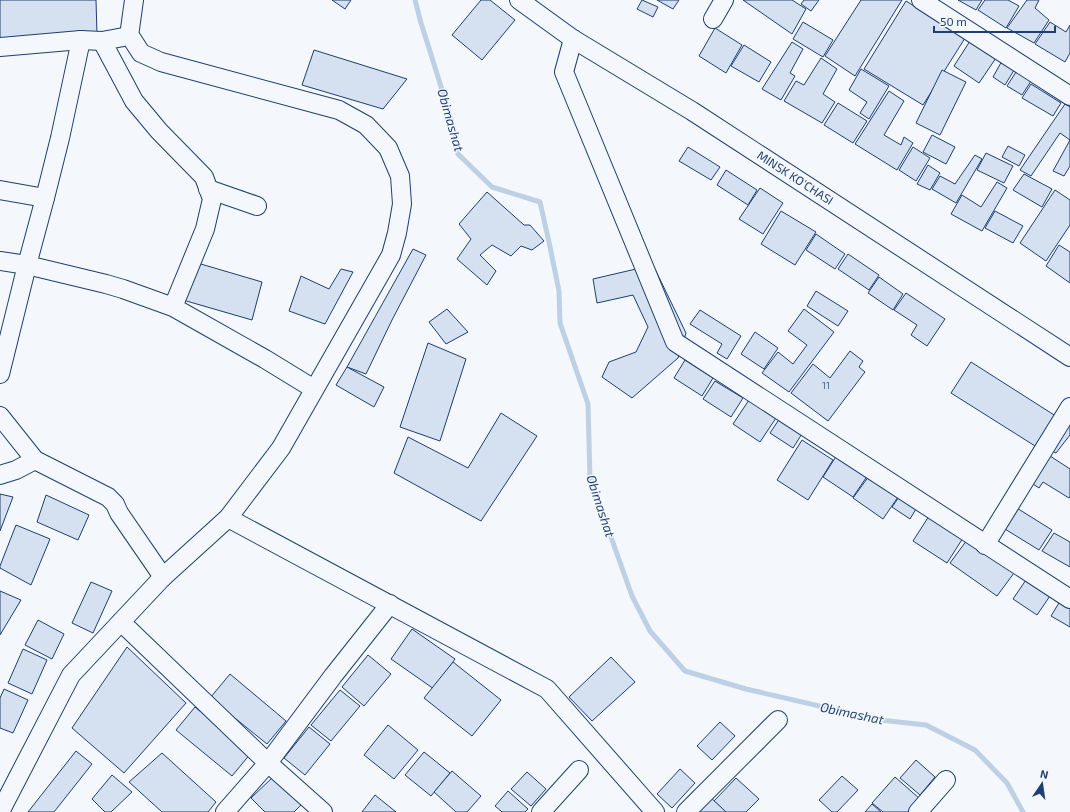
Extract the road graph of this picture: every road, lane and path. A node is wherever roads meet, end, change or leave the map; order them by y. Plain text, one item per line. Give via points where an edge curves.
1 (134, 0) edge
2 (519, 0) edge
3 (724, 0) edge
4 (921, 0) edge
5 (713, 19) dead end
6 (129, 36) junction
7 (573, 39) junction
8 (81, 40) junction
9 (102, 41) junction
10 (0, 47) edge
11 (1070, 96) edge
12 (208, 189) junction
13 (0, 190) edge
14 (45, 198) junction
15 (257, 206) dead end
16 (0, 261) edge
17 (26, 265) junction
18 (173, 307) junction
19 (1070, 357) edge
20 (0, 374) edge
21 (314, 389) junction
22 (1070, 407) edge
23 (0, 416) edge
24 (35, 460) junction
25 (0, 475) edge
26 (228, 518) junction
27 (985, 544) junction
28 (163, 577) junction
29 (1070, 599) edge
30 (390, 604) junction
31 (121, 622) junction
32 (778, 720) dead end
33 (268, 763) junction
34 (579, 770) dead end
35 (946, 780) dead end
36 (0, 812) edge
37 (225, 812) edge
38 (323, 812) edge
39 (541, 812) edge
40 (655, 812) edge
41 (686, 812) edge
42 (918, 812) edge

1 - 6 street
2 - 7 street, MINSK KO'CHASI
3 - 5 street
4 - 11 street
6 - 9 street
6 - 21 street via 141,53 161,62 339,110 366,125 388,148 400,176 402,204 395,241 390,255
7 - 19 street, MINSK KO'CHASI via 692,111
7 - 27 street via 564,72 675,342
8 - 9 street
8 - 10 street
8 - 14 street
9 - 12 street via 134,100 159,131 204,177
12 - 15 street
12 - 18 street via 212,199 205,229
13 - 14 street
14 - 17 street
16 - 17 street
17 - 18 street via 124,289
17 - 20 street
18 - 21 street
21 - 26 street via 281,448
22 - 27 street
23 - 24 street
24 - 25 street
24 - 28 street via 108,497
26 - 28 street
26 - 30 street
27 - 29 street
28 - 31 street
30 - 33 street
30 - 40 street via 547,689
31 - 33 street
31 - 36 street via 71,676
32 - 41 street
33 - 37 street
33 - 38 street
34 - 39 street
35 - 42 street

